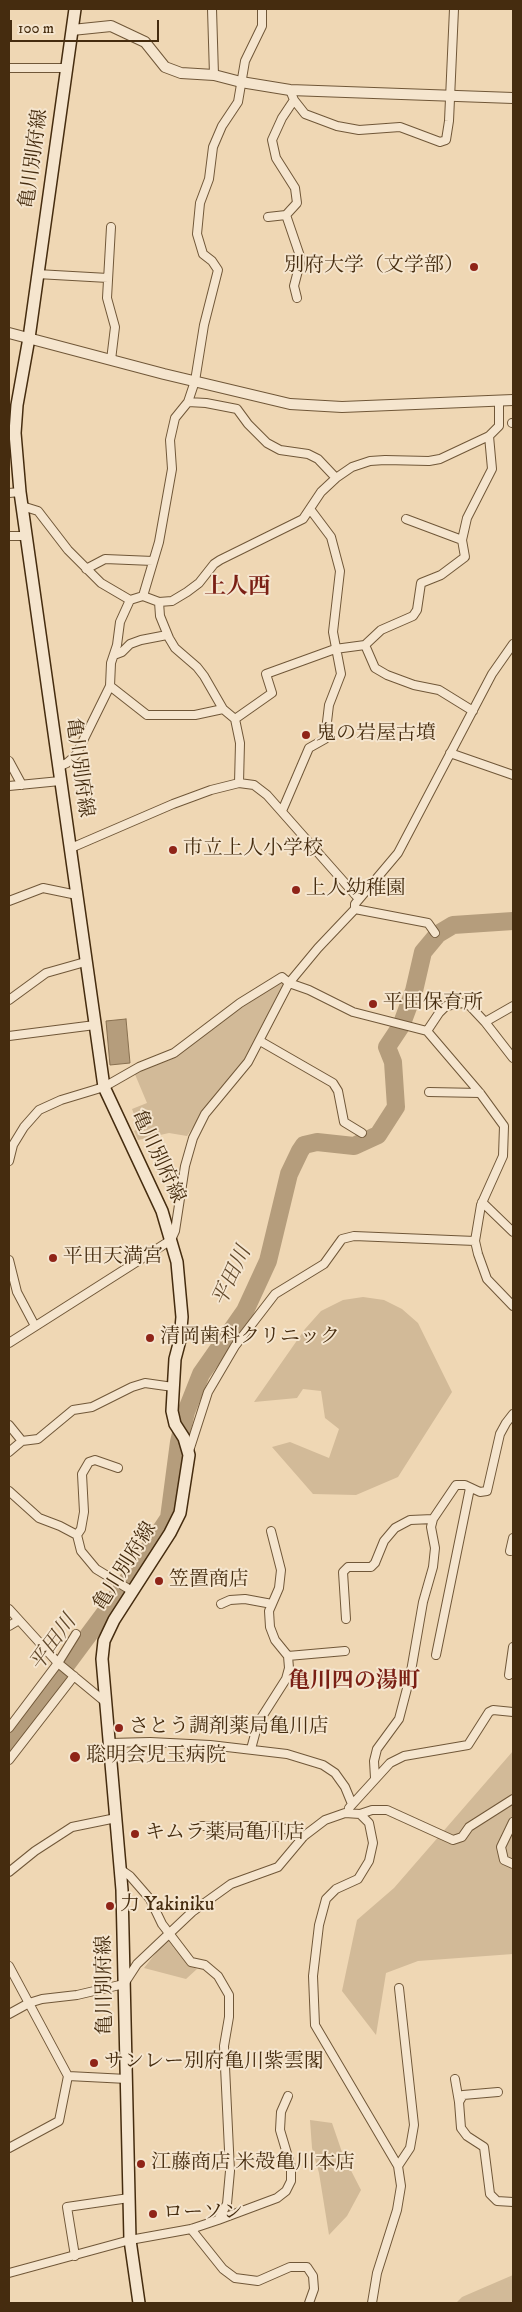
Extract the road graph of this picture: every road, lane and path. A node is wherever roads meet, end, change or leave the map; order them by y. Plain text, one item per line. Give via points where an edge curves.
1 (75, 9) edge
2 (212, 9) edge
3 (262, 9) edge
4 (454, 9) edge
5 (72, 30) junction
6 (9, 68) edge
7 (66, 68) junction
8 (214, 74) junction
9 (241, 82) junction
10 (451, 94) junction
11 (292, 95) junction
12 (513, 98) edge
13 (286, 215) junction
14 (268, 217) dead end
15 (111, 227) dead end
16 (37, 274) junction
17 (108, 278) junction
18 (297, 298) dead end
19 (9, 333) edge
20 (29, 338) junction
21 (111, 360) junction
22 (195, 381) junction
23 (513, 400) edge
24 (499, 401) junction
25 (188, 402) junction
26 (12, 433) edge
27 (489, 436) junction
28 (336, 478) junction
29 (14, 492) edge
30 (22, 506) junction
31 (310, 509) junction
32 (406, 519) dead end
33 (9, 536) edge
34 (26, 536) junction
35 (462, 540) junction
36 (153, 562) junction
37 (86, 569) junction
38 (142, 596) junction
39 (130, 600) junction
40 (159, 602) junction
41 (167, 635) junction
42 (513, 644) edge
43 (365, 645) junction
44 (335, 649) junction
45 (114, 655) junction
46 (110, 686) junction
47 (223, 709) junction
48 (473, 711) junction
49 (235, 719) junction
50 (450, 753) junction
51 (9, 761) edge
52 (58, 767) junction
53 (513, 775) edge
54 (60, 782) junction
55 (239, 783) junction
56 (22, 785) junction
57 (9, 786) edge
58 (282, 811) junction
59 (71, 848) junction
60 (77, 895) junction
61 (358, 900) junction
62 (9, 901) edge
63 (355, 909) junction
64 (435, 933) dead end
65 (85, 962) junction
66 (290, 983) junction
67 (9, 1000) edge
68 (513, 1006) edge
69 (486, 1022) junction
70 (95, 1025) junction
71 (427, 1031) junction
72 (9, 1036) edge
73 (260, 1040) junction
74 (513, 1058) edge
75 (104, 1087) junction
76 (429, 1092) dead end
77 (480, 1093) junction
78 (362, 1133) dead end
79 (9, 1161) edge
80 (482, 1202) junction
81 (513, 1232) edge
82 (171, 1240) junction
83 (476, 1241) junction
84 (9, 1260) edge
85 (513, 1306) edge
86 (35, 1326) junction
87 (9, 1343) edge
88 (173, 1387) junction
89 (513, 1414) edge
90 (9, 1425) edge
91 (22, 1440) junction
92 (9, 1452) edge
93 (188, 1455) junction
94 (118, 1468) dead end
95 (470, 1488) junction
96 (9, 1491) edge
97 (433, 1519) junction
98 (271, 1531) dead end
99 (77, 1536) junction
100 (513, 1538) edge
101 (510, 1550) dead end
102 (130, 1589) junction
103 (220, 1604) dead end
104 (272, 1604) junction
105 (9, 1609) edge
106 (346, 1619) dead end
107 (19, 1620) junction
108 (9, 1626) edge
109 (76, 1634) dead end
110 (513, 1647) edge
111 (344, 1651) dead end
112 (436, 1655) dead end
113 (288, 1656) junction
114 (58, 1663) junction
115 (72, 1674) junction
116 (509, 1675) dead end
117 (104, 1701) junction
118 (513, 1712) edge
119 (9, 1728) edge
120 (109, 1743) junction
121 (252, 1749) junction
122 (9, 1760) edge
123 (375, 1778) junction
124 (513, 1798) edge
125 (352, 1804) junction
126 (345, 1813) junction
127 (360, 1814) junction
128 (116, 1818) junction
129 (513, 1822) edge
130 (202, 1826) dead end
131 (304, 1836) junction
132 (513, 1864) edge
133 (120, 1869) junction
134 (9, 1872) edge
135 (168, 1932) junction
136 (9, 1966) edge
137 (124, 1984) junction
138 (399, 1988) dead end
139 (28, 2003) junction
140 (9, 2014) edge
141 (68, 2076) junction
142 (127, 2079) junction
143 (455, 2079) dead end
144 (498, 2092) dead end
145 (288, 2096) dead end
146 (459, 2102) junction
147 (9, 2148) edge
148 (398, 2166) junction
149 (129, 2198) junction
150 (513, 2202) edge
151 (218, 2220) junction
152 (191, 2229) junction
153 (130, 2240) junction
154 (75, 2256) junction
155 (9, 2272) edge
156 (139, 2303) edge
157 (309, 2303) edge
158 (372, 2303) edge

1 - 5 main road, 亀川別府線
2 - 8 street
3 - 9 street via 262,26 245,61
4 - 10 street
5 - 7 main road, 亀川別府線
5 - 8 street via 111,26 145,42 165,67 181,73
6 - 7 street
7 - 16 main road, 亀川別府線
8 - 9 street
9 - 11 street
9 - 22 street via 238,102 213,147 209,179 200,203 197,234 203,254 218,270 204,325
10 - 11 street
10 - 11 street via 446,140 440,142 400,127 359,130 337,126 304,114
10 - 12 street
11 - 13 street via 272,140 276,158 295,188 297,203
13 - 14 street
13 - 18 street via 301,259 294,286
15 - 17 street
16 - 17 street
16 - 20 main road, 亀川別府線
17 - 21 street via 107,298 115,326
19 - 20 street
20 - 21 street
20 - 26 main road, 亀川別府線
21 - 22 street
22 - 24 street via 290,404 342,407
22 - 25 street
23 - 24 street
24 - 27 street via 499,426
25 - 28 street via 206,402 237,409 267,443 280,450 318,458
25 - 36 street via 175,418 170,440 172,469 169,496
26 - 29 main road, 亀川別府線
27 - 28 street via 440,459 370,462 352,467
27 - 35 street via 492,469 467,518
28 - 31 street via 314,500
29 - 30 main road, 亀川別府線
30 - 34 main road, 亀川別府線
30 - 37 street via 38,511
31 - 40 street via 303,519 214,564 187,592 172,601
31 - 44 street via 331,537 340,571 333,622
32 - 35 street
33 - 34 street
34 - 52 main road, 亀川別府線
35 - 43 street via 465,557 441,575 421,583 413,616 381,630
36 - 37 street via 105,559
36 - 38 street
37 - 39 street via 101,583
38 - 39 street
38 - 40 street
39 - 45 street via 120,622
40 - 41 street
41 - 45 street via 130,644
41 - 47 street via 175,648 204,676
42 - 48 street via 492,674
43 - 44 street
43 - 48 street via 376,668 387,675 439,690
44 - 49 street via 266,674 272,693
44 - 58 street via 341,674 329,705 325,739 309,748
45 - 46 street
46 - 47 street via 146,715 195,715
46 - 52 street via 76,755
47 - 49 street
48 - 50 street
49 - 55 street via 240,743
50 - 53 street
50 - 61 street via 398,853
51 - 56 street
52 - 54 main road, 亀川別府線
54 - 56 street
54 - 59 main road, 亀川別府線
55 - 58 street via 254,784
55 - 59 street via 173,804
56 - 57 street
58 - 61 street
59 - 60 main road, 亀川別府線
60 - 62 street via 43,888
60 - 65 main road, 亀川別府線
61 - 63 street
63 - 64 street via 428,923
63 - 66 street
65 - 67 street via 46,973
65 - 70 main road, 亀川別府線
66 - 71 street via 353,1012
66 - 73 street
66 - 75 street via 282,977 240,1003 174,1053
68 - 69 street
69 - 71 street via 470,1006 452,1004 439,1013
69 - 74 street
70 - 72 street
70 - 75 main road, 亀川別府線
71 - 77 street
73 - 78 street via 333,1084 338,1091 344,1122
73 - 82 street via 248,1062 205,1114 193,1138
75 - 79 street via 39,1110 13,1145
75 - 82 main road, 亀川別府線 via 162,1211
76 - 77 street
77 - 80 street via 504,1126 503,1156
80 - 81 street
80 - 83 street
82 - 86 street
82 - 88 main road, 亀川別府線 via 177,1262 182,1317
83 - 85 street via 487,1279
83 - 93 street via 354,1236 342,1239 324,1264 275,1294 235,1346 208,1392
84 - 86 street via 17,1292
86 - 87 street
88 - 91 street via 145,1383 132,1387 92,1407 73,1410 38,1438
88 - 93 main road, 亀川別府線 via 172,1411
89 - 95 street via 500,1434 487,1491
90 - 91 street
91 - 92 street
93 - 102 main road, 亀川別府線 via 180,1513 170,1533
94 - 99 street via 95,1460 89,1462 82,1474 84,1512
95 - 97 street via 456,1485
95 - 112 street
96 - 99 street via 39,1518
97 - 106 street via 410,1520 395,1528 371,1567 348,1567 343,1572
97 - 123 street via 433,1567 423,1602 410,1677 399,1719 377,1749
98 - 104 street via 281,1570 279,1588
99 - 102 street via 81,1551 96,1569
100 - 101 street
102 - 117 main road, 亀川別府線 via 104,1642
103 - 104 street via 245,1599
104 - 113 street via 269,1611 274,1640
105 - 107 street
107 - 108 street
107 - 114 street
109 - 114 street
110 - 116 street
111 - 113 street
113 - 121 street via 286,1679 258,1723
114 - 115 street
114 - 119 street
115 - 117 street
115 - 122 street
117 - 120 main road, 亀川別府線
118 - 123 street via 493,1710 468,1745 404,1756 390,1762
120 - 121 street via 150,1742
120 - 128 main road, 亀川別府線
121 - 125 street via 288,1754 323,1765 335,1772
123 - 125 street
124 - 127 street via 469,1827 462,1837 453,1840 387,1810
125 - 126 street
126 - 127 street
126 - 131 street via 325,1820
127 - 148 street via 369,1823 373,1842 369,1861 358,1879 336,1889 326,1899 319,1925 313,1976 315,2025
128 - 133 main road, 亀川別府線
128 - 134 street via 72,1827
129 - 132 street via 501,1847 504,1860
130 - 131 street via 277,1826
131 - 135 street via 278,1868 231,1884
133 - 135 street via 150,1899
133 - 137 main road, 亀川別府線
135 - 137 street via 137,1964
135 - 151 street via 190,1962 205,1965 218,1976 229,1995 224,2046 230,2171 227,2204
136 - 139 street
137 - 139 street
137 - 142 main road, 亀川別府線
138 - 148 street via 414,2125 410,2148
139 - 140 street
139 - 141 street
141 - 142 street
141 - 147 street via 59,2121
142 - 149 main road, 亀川別府線
143 - 146 street
144 - 146 street via 463,2095
145 - 151 street via 281,2112 280,2130 291,2167 291,2181 286,2191 277,2198
146 - 150 street via 461,2128 484,2147 490,2194 497,2201
148 - 158 street via 401,2186 397,2210 377,2273
149 - 153 main road, 亀川別府線
149 - 154 street via 67,2207
151 - 152 street
152 - 153 street
152 - 157 street via 223,2269 235,2278 258,2281 290,2267 307,2268 313,2276 314,2289
153 - 154 street
153 - 156 main road, 亀川別府線
154 - 155 street

